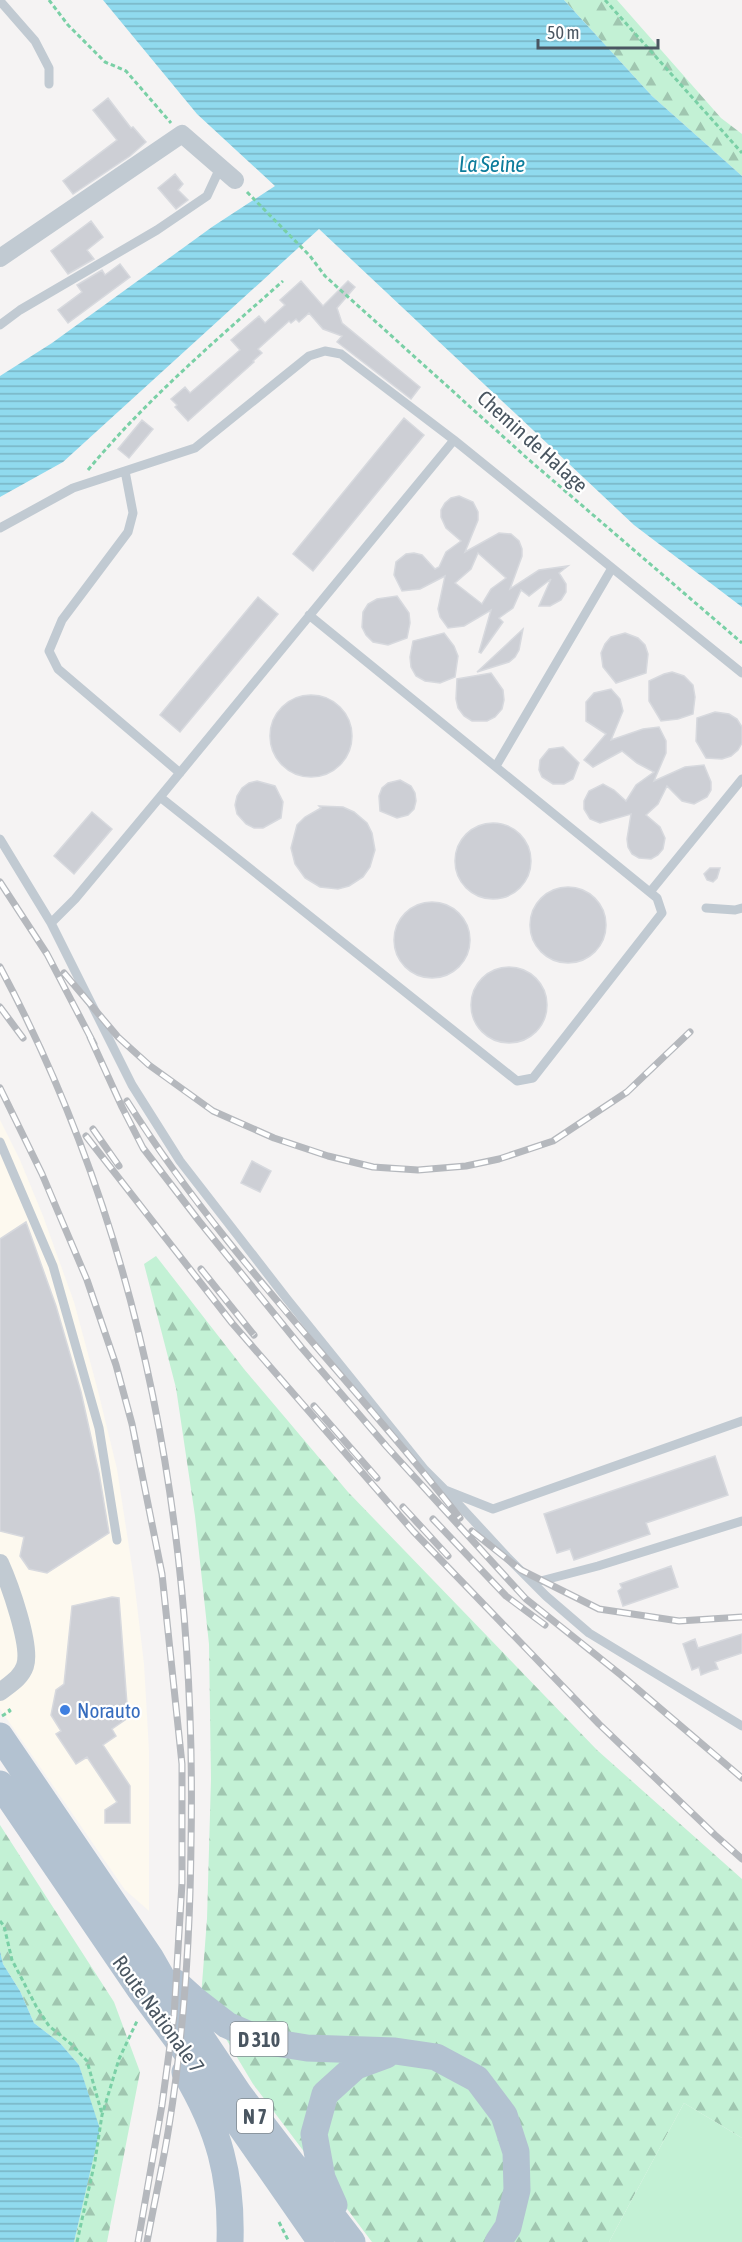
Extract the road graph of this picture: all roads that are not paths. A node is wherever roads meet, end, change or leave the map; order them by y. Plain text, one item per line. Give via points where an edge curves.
1 (0, 1) edge
2 (49, 84) dead end
3 (220, 168) junction
4 (235, 180) road end
5 (0, 258) edge
6 (0, 325) edge
7 (454, 440) junction
8 (125, 471) junction
9 (0, 528) edge
10 (612, 567) junction
11 (309, 615) junction
12 (742, 673) edge
13 (496, 766) junction
14 (180, 773) junction
15 (742, 779) edge
16 (160, 796) junction
17 (0, 839) edge
18 (650, 892) junction
19 (706, 908) dead end
20 (742, 908) edge
21 (51, 923) junction
22 (0, 1142) edge
23 (742, 1421) edge
24 (445, 1490) junction
25 (742, 1521) edge
26 (117, 1540) dead end
27 (0, 1563) edge
28 (533, 1583) junction
29 (0, 1692) edge
30 (742, 1726) edge
31 (0, 1736) edge
32 (0, 1784) edge
33 (150, 1957) junction
34 (142, 1999) junction
35 (395, 2051) junction
36 (340, 2240) edge
37 (230, 2242) edge
38 (498, 2242) edge

1 - 2 lane via 35,41 49,68
3 - 4 street
3 - 5 street via 182,135
3 - 6 lane via 207,196
7 - 8 lane via 341,354 325,351 309,356 195,448
7 - 10 lane
7 - 11 lane
8 - 9 lane via 73,488
8 - 14 lane via 133,513 128,532 62,620 49,651 58,669
10 - 12 lane
10 - 13 lane
11 - 13 lane
11 - 14 lane
13 - 18 lane
14 - 16 lane
15 - 18 lane
16 - 18 lane via 517,1081 533,1078 662,913 657,898
16 - 21 lane
17 - 21 lane
19 - 20 lane
21 - 24 lane via 132,1085 180,1161 294,1308
22 - 26 lane via 53,1266 99,1428
23 - 24 lane via 493,1509
24 - 28 lane
25 - 28 lane
27 - 29 street via 22,1626 26,1664 18,1678
28 - 30 lane via 589,1633
31 - 33 main road, Route Nationale 7 / N 7
32 - 34 main road, Route Nationale 7 / N 7
33 - 35 main road, D 310 via 228,2025 263,2041 307,2048
33 - 36 main road, Route Nationale 7 / N 7
34 - 36 main road, Route Nationale 7 / N 7 via 232,2114
34 - 37 main road via 214,2129 228,2175
35 - 36 main road, D 310 via 356,2066 325,2094 314,2134
35 - 38 main road, D 310 via 436,2057 477,2079 504,2115 516,2152 517,2190 508,2227

